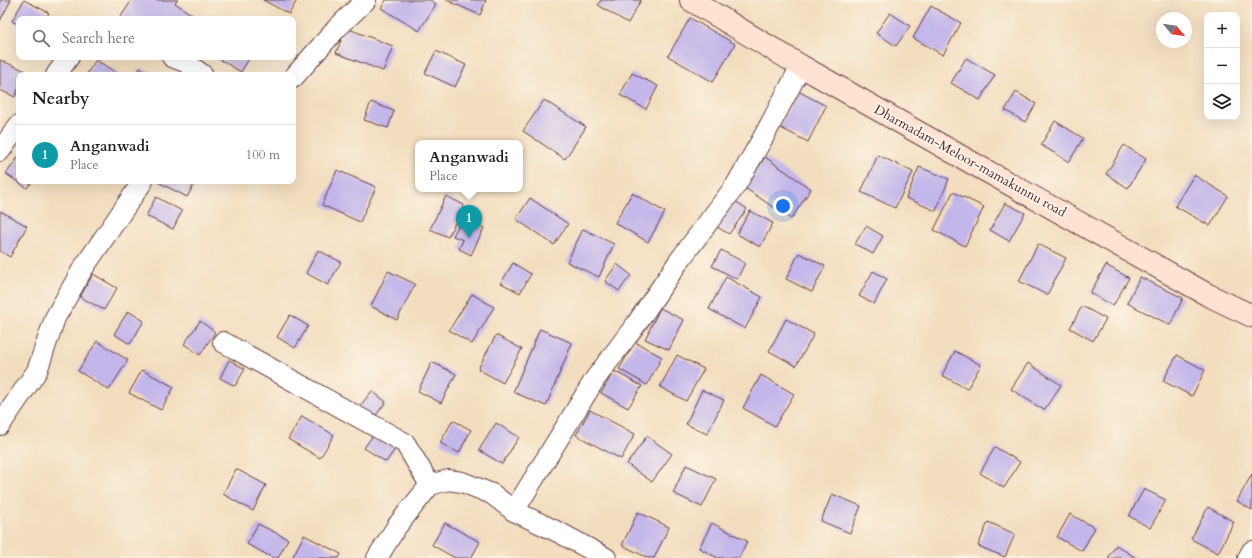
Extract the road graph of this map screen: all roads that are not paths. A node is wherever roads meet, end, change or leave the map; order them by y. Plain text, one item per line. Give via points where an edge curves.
1 (366, 0) edge
2 (691, 0) edge
3 (67, 60) edge
4 (180, 60) edge
5 (801, 66) junction
6 (58, 72) edge
7 (199, 72) edge
8 (296, 75) edge
9 (16, 129) edge
10 (0, 151) edge
11 (141, 184) edge
12 (1252, 316) edge
13 (223, 342) dead end
14 (0, 425) edge
15 (430, 485) junction
16 (514, 511) junction
17 (1252, 551) edge
18 (377, 558) edge
19 (606, 558) edge
20 (1248, 558) edge

1 - 8 street via 336,28
2 - 5 main road, Dharmadam-Meloor-mamakunnu road
3 - 6 street
4 - 7 street
5 - 12 main road, Dharmadam-Meloor-mamakunnu road via 1201,291
5 - 16 street via 736,185 595,380
9 - 10 street
11 - 14 street via 82,270 55,318 37,371
13 - 15 street via 405,443
15 - 16 street via 448,480 462,482 492,494
15 - 18 street via 397,526
16 - 19 street
17 - 20 street

